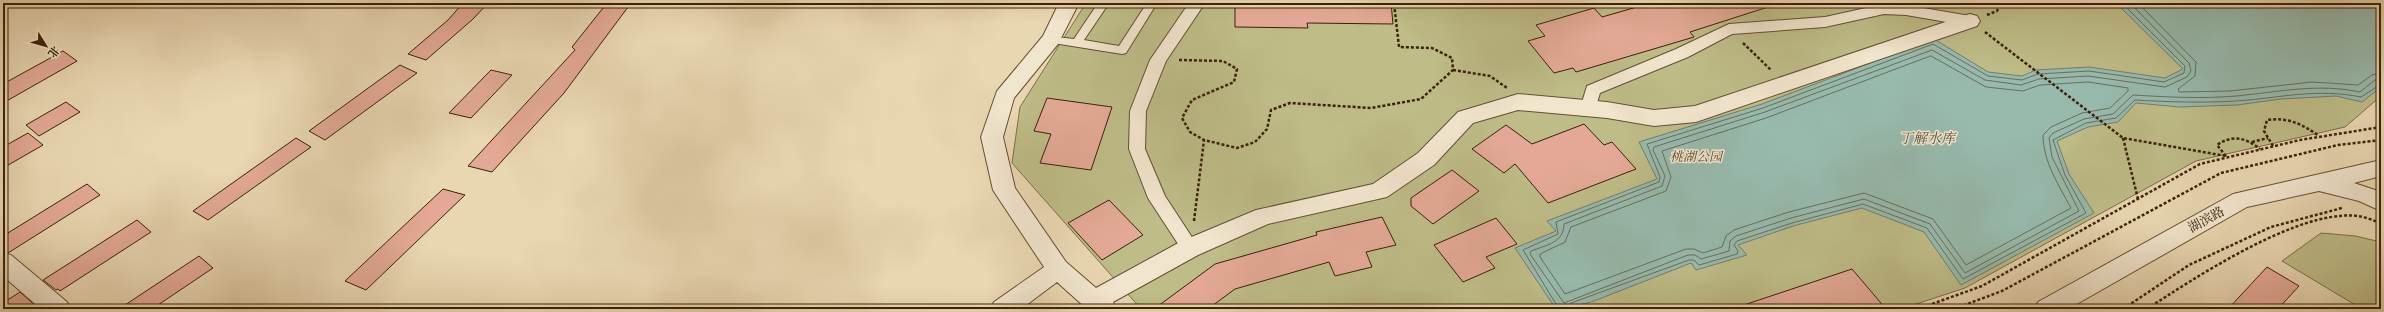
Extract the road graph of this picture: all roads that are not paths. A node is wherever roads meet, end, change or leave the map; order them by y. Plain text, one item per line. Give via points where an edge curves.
1 (1070, 3) edge
2 (1104, 3) edge
3 (1152, 3) edge
4 (1198, 3) edge
5 (1970, 21) joint
6 (1051, 39) junction
7 (1077, 43) junction
8 (1588, 108) junction
9 (2381, 168) edge
10 (2319, 182) junction
11 (2381, 202) edge
12 (1190, 248) junction
13 (3, 262) edge
14 (1058, 269) junction
15 (1099, 304) edge
16 (58, 309) edge
17 (1004, 309) edge
18 (2047, 309) edge

1 - 6 street
2 - 7 lane
3 - 7 lane via 1122,50
4 - 12 street via 1158,60 1138,111 1137,149 1157,198
5 - 8 street via 1696,114 1654,118
5 - 8 street via 1906,10 1884,9 1826,22 1730,29 1682,53 1593,90
6 - 7 lane
6 - 14 street via 1004,96 992,137 1004,190
8 - 12 street via 1518,102 1466,117 1426,159 1379,190 1264,216
9 - 10 street, 湖滨路
10 - 11 street via 2365,194
10 - 18 street, 湖滨路 via 2241,200
12 - 15 street
13 - 16 street
14 - 15 street
14 - 17 street

